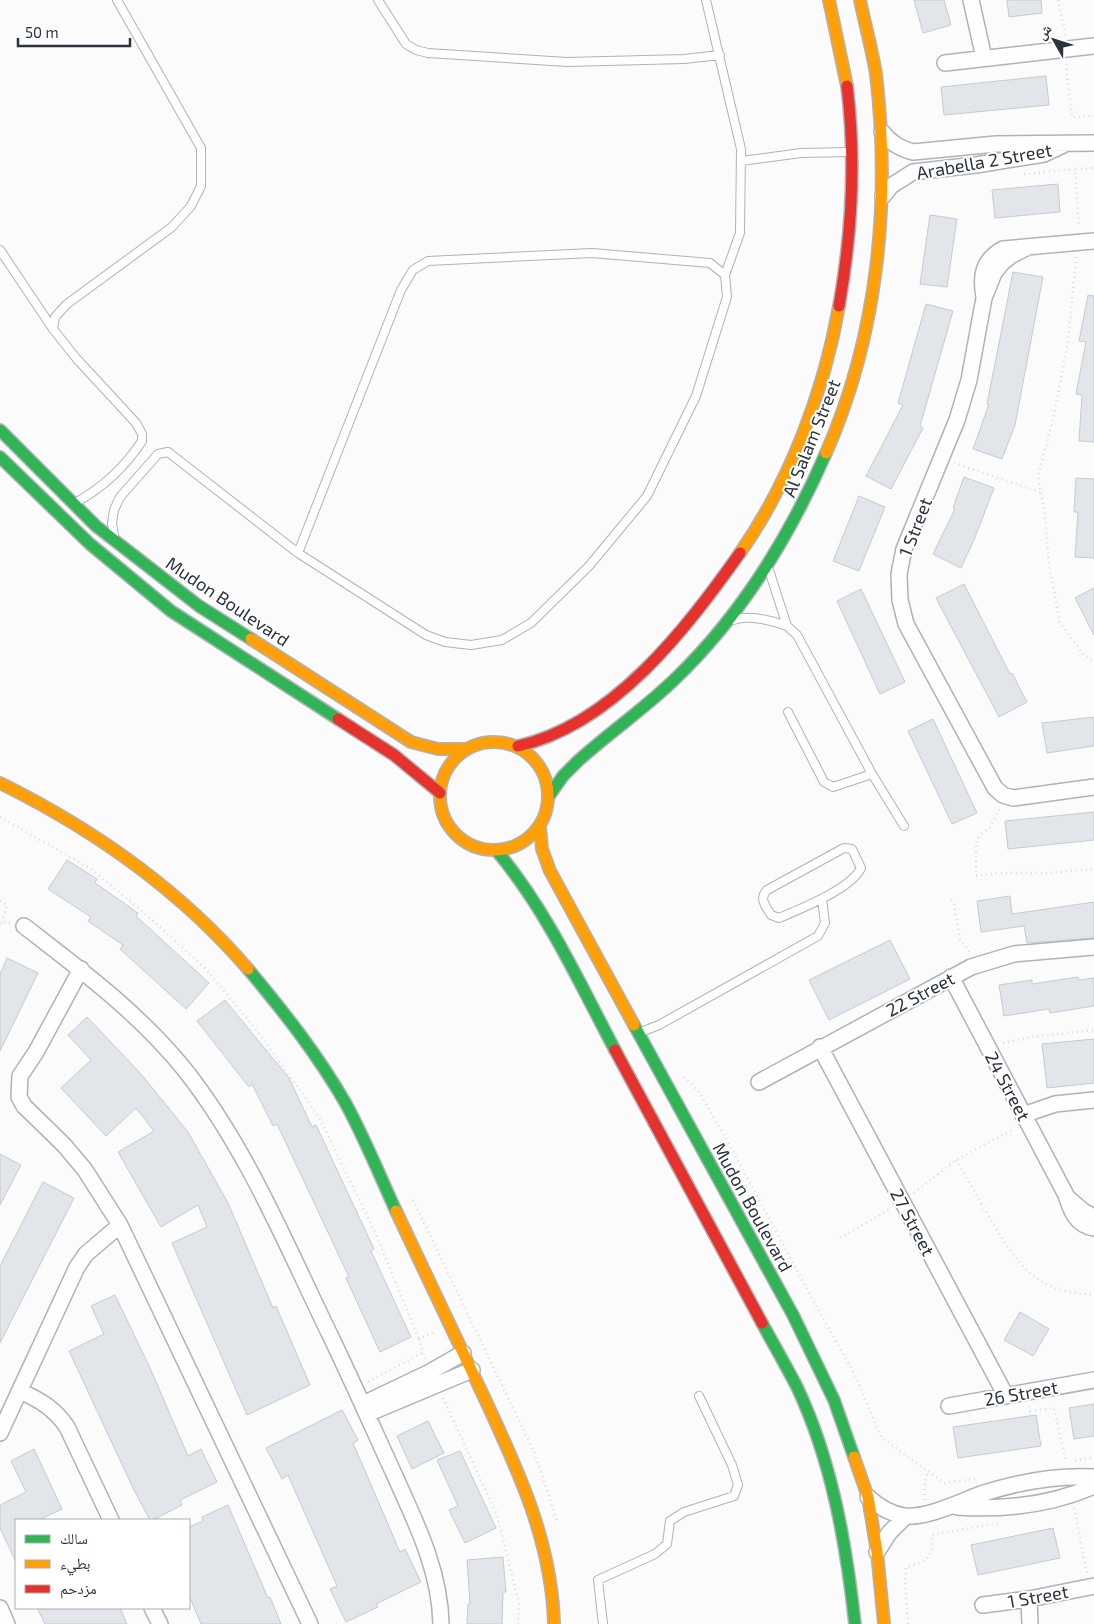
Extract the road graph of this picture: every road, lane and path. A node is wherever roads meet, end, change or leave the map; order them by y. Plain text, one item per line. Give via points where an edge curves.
1 (117, 0) edge
2 (378, 0) edge
3 (706, 0) edge
4 (829, 0) edge
5 (860, 0) edge
6 (971, 0) edge
7 (1058, 0) edge
8 (1094, 46) edge
9 (1070, 49) junction
10 (720, 55) junction
11 (984, 58) junction
12 (945, 63) dead end
13 (1094, 116) edge
14 (882, 132) junction
15 (1094, 143) edge
16 (1007, 144) junction
17 (1063, 145) junction
18 (851, 152) junction
19 (1009, 160) junction
20 (741, 162) junction
21 (1094, 168) edge
22 (1075, 169) junction
23 (1017, 174) dead end
24 (883, 196) junction
25 (1089, 241) edge
26 (0, 250) edge
27 (725, 274) junction
28 (53, 329) junction
29 (0, 430) edge
30 (0, 457) edge
31 (941, 459) junction
32 (1040, 492) junction
33 (73, 504) junction
34 (116, 542) junction
35 (298, 553) junction
36 (768, 566) junction
37 (725, 624) junction
38 (787, 626) junction
39 (1094, 662) edge
40 (788, 712) dead end
41 (518, 746) junction
42 (467, 749) junction
43 (988, 772) junction
44 (872, 774) junction
45 (0, 783) edge
46 (1094, 787) edge
47 (440, 793) junction
48 (1003, 794) junction
49 (1037, 794) junction
50 (549, 796) junction
51 (0, 817) edge
52 (540, 826) junction
53 (904, 826) dead end
54 (496, 850) junction
55 (1094, 869) edge
56 (822, 899) junction
57 (951, 900) dead end
58 (0, 901) edge
59 (2, 922) dead end
60 (24, 926) dead end
61 (1094, 947) edge
62 (976, 949) dead end
63 (80, 969) junction
64 (951, 977) junction
65 (1094, 1030) edge
66 (638, 1033) junction
67 (987, 1046) junction
68 (820, 1047) junction
69 (680, 1072) dead end
70 (759, 1082) dead end
71 (1094, 1100) edge
72 (1025, 1118) junction
73 (956, 1160) junction
74 (1066, 1195) junction
75 (902, 1202) junction
76 (1094, 1216) edge
77 (120, 1225) junction
78 (1094, 1228) edge
79 (840, 1238) dead end
80 (1094, 1294) edge
81 (419, 1339) dead end
82 (422, 1353) dead end
83 (463, 1353) junction
84 (472, 1370) junction
85 (1094, 1380) edge
86 (356, 1389) junction
87 (20, 1391) junction
88 (1027, 1392) junction
89 (699, 1396) dead end
90 (1006, 1396) junction
91 (443, 1398) dead end
92 (949, 1406) dead end
93 (365, 1409) junction
94 (0, 1434) edge
95 (1094, 1457) edge
96 (1066, 1462) junction
97 (1057, 1464) dead end
98 (1094, 1477) edge
99 (981, 1478) dead end
100 (1047, 1479) junction
101 (1094, 1486) edge
102 (1071, 1494) junction
103 (868, 1497) junction
104 (1051, 1500) junction
105 (953, 1507) junction
106 (1074, 1511) junction
107 (1065, 1512) dead end
108 (906, 1516) junction
109 (111, 1519) edge
110 (1002, 1523) dead end
111 (877, 1552) junction
112 (1092, 1587) edge
113 (1029, 1599) junction
114 (982, 1605) dead end
115 (0, 1608) edge
116 (152, 1609) edge
117 (8, 1624) edge
118 (160, 1624) edge
119 (310, 1624) edge
120 (441, 1624) edge
121 (518, 1624) edge
122 (554, 1624) edge
123 (603, 1624) edge
124 (855, 1624) edge
125 (884, 1624) edge
126 (908, 1624) edge
127 (1030, 1624) edge

1 - 28 lane via 201,148 201,186 192,206 172,227 67,304 54,317
2 - 10 lane via 406,44 428,53 567,62
3 - 10 lane
4 - 18 street, Al Salam Street via 841,50
5 - 14 street, Al Salam Street via 876,77
6 - 11 street
7 - 9 path
8 - 9 street
9 - 11 street
9 - 13 path via 1071,58 1065,60 1072,117
10 - 20 lane via 740,136
11 - 12 street
14 - 16 street, Arabella 2 Street via 890,141 913,152
14 - 24 street, Al Salam Street
15 - 17 street, Arabella 2 Street
16 - 17 street, Arabella 2 Street
16 - 19 street
17 - 19 street, Arabella 2 Street via 1051,153
18 - 20 lane via 801,153
18 - 41 street, Al Salam Street via 852,223 840,315 813,410 768,508 708,599 634,678 569,729 553,738
19 - 24 street, Arabella 2 Street via 913,172 891,186
20 - 27 lane via 740,233
21 - 22 path
22 - 23 path
22 - 25 path via 1079,229 1085,229
24 - 36 street, Al Salam Street via 877,268 856,372 840,423 819,472
25 - 31 street, 1 Street via 1003,249 986,263 982,274 984,298 969,380
25 - 32 path via 1085,254 1077,256 1068,341 1038,476
26 - 28 lane
27 - 35 lane via 710,263 592,253 428,261 413,270 401,290
27 - 35 lane via 727,297 696,396 646,496 589,566 531,623 502,640 471,645 445,642 426,635
28 - 33 lane via 136,423 142,437 134,453 114,475 94,493
29 - 33 street, Mudon Boulevard
30 - 47 street via 90,544 171,611 394,755
31 - 32 path
31 - 43 street, 1 Street via 904,549 899,574 900,600 906,624
32 - 39 path via 1060,623 1083,654
33 - 34 street, Mudon Boulevard
34 - 35 lane via 112,523 120,497 158,454 168,452
34 - 42 street, Mudon Boulevard via 199,606 399,735 438,750
36 - 37 street, Al Salam Street
36 - 38 lane
37 - 38 lane via 739,617 768,619
37 - 50 street, Al Salam Street via 656,696 572,764
38 - 44 lane via 796,636
40 - 44 lane via 824,782 833,787
41 - 42 street via 501,741 483,742
41 - 50 street via 535,758 546,776
42 - 47 street via 448,768
43 - 48 street, 1 Street via 995,788
43 - 49 street, 1 Street via 1014,788
44 - 53 lane
45 - 83 street via 63,815 134,864 220,939 264,989 303,1038 345,1104
46 - 49 street, 1 Street
47 - 54 street via 442,811 462,840 478,848
48 - 49 street, 1 Street via 1013,798
48 - 55 path via 996,817 976,844 976,876
50 - 52 street via 547,812
51 - 81 path via 91,869 142,911 206,968 258,1032 319,1117 375,1232
52 - 54 street via 528,839 513,847
52 - 66 street, Mudon Boulevard via 545,860
54 - 124 street via 518,876 547,923 797,1388 821,1448 838,1510 850,1569
56 - 56 lane via 779,918 770,915 762,901 767,890 844,848 852,849 861,868 858,875
56 - 66 lane via 825,923 818,936 659,1025
57 - 62 path via 960,939 969,951
58 - 59 path via 7,905
60 - 63 street
61 - 64 street, 22 Street via 1014,954
63 - 77 street via 20,1076 18,1086 24,1106 85,1170
63 - 86 street via 153,1034 214,1110 260,1191
64 - 67 street, 24 Street
64 - 68 street, 22 Street
65 - 67 path
66 - 103 street, Mudon Boulevard via 815,1356
67 - 72 street, 24 Street
68 - 70 street, 22 Street
68 - 75 street, 27 Street
69 - 99 path via 699,1092 729,1144 855,1375 881,1437 944,1483
71 - 72 street via 1055,1104
72 - 73 path
72 - 74 street, 24 Street
73 - 75 path
73 - 80 path via 1008,1250 1025,1269 1059,1290
74 - 76 street, 24 Street via 1083,1211
74 - 78 street, 24 Street via 1074,1218 1082,1225
75 - 79 path
75 - 90 street, 27 Street
77 - 87 street via 86,1254 77,1267
77 - 119 street
82 - 86 path
83 - 84 street
83 - 93 street
84 - 93 street
84 - 122 street via 535,1511 548,1562
85 - 88 street, 26 Street
86 - 93 street
87 - 94 street
87 - 109 street via 49,1406 60,1416
88 - 90 street, 26 Street
88 - 96 path via 1030,1411 1054,1408
89 - 123 lane via 732,1465 738,1485 734,1496 684,1512 670,1521 667,1544 655,1554 598,1580
90 - 92 street, 26 Street
91 - 121 path via 497,1515 519,1603
93 - 120 street via 425,1544 435,1574
95 - 96 path
96 - 97 path
98 - 100 street
100 - 104 street
100 - 105 street via 1001,1488
101 - 102 street
102 - 104 street
102 - 106 path
103 - 108 street via 885,1510
103 - 111 street, Mudon Boulevard
104 - 105 street via 1003,1507
105 - 108 street
106 - 107 path
106 - 112 path
108 - 111 street via 889,1533
110 - 126 path via 932,1535 933,1550 928,1559 906,1567
111 - 125 street, Mudon Boulevard
112 - 113 street, 1 Street
113 - 114 street, 1 Street
113 - 127 street
115 - 117 street
116 - 118 street

